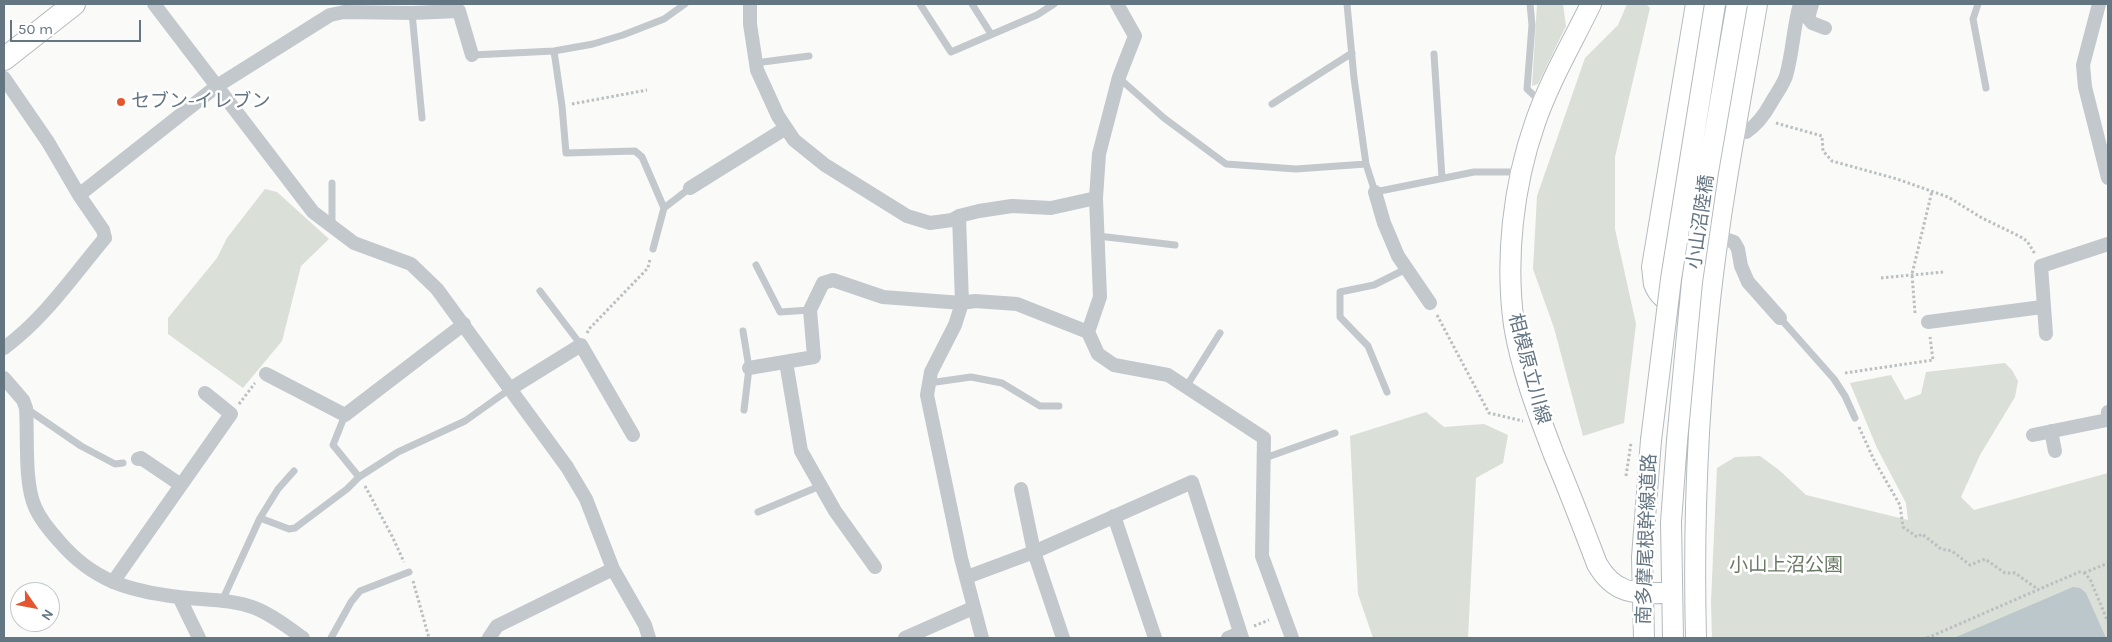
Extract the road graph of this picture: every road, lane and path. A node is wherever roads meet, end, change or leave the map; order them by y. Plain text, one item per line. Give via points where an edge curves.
1 (74, 4) edge
2 (154, 4) edge
3 (685, 4) edge
4 (750, 4) edge
5 (920, 4) edge
6 (972, 4) edge
7 (1054, 4) edge
8 (1117, 4) edge
9 (1347, 4) edge
10 (1530, 4) edge
11 (1591, 4) edge
12 (1696, 4) edge
13 (1716, 4) edge
14 (1737, 4) edge
15 (1757, 4) edge
16 (1800, 4) edge
17 (1812, 4) edge
18 (1978, 4) edge
19 (458, 7) edge
20 (2102, 8) edge
21 (412, 13) junction
22 (1825, 28) dead end
23 (991, 34) junction
24 (554, 51) junction
25 (1352, 52) junction
26 (1434, 54) dead end
27 (472, 55) joint
28 (809, 56) dead end
29 (4, 59) edge
30 (754, 64) junction
31 (1119, 77) junction
32 (4, 78) edge
33 (217, 86) junction
34 (1986, 88) dead end
35 (647, 90) dead end
36 (1272, 104) dead end
37 (1543, 104) junction
38 (562, 106) junction
39 (1762, 117) junction
40 (422, 118) dead end
41 (786, 128) junction
42 (1736, 130) junction
43 (2106, 160) edge
44 (1366, 164) junction
45 (1522, 172) junction
46 (1442, 178) junction
47 (2108, 178) edge
48 (332, 184) dead end
49 (690, 188) joint
50 (1932, 190) junction
51 (1375, 192) junction
52 (79, 194) junction
53 (1096, 198) junction
54 (664, 208) junction
55 (959, 216) junction
56 (332, 227) junction
57 (1098, 236) junction
58 (1718, 237) junction
59 (2108, 244) edge
60 (1175, 245) dead end
61 (653, 249) joint
62 (756, 266) dead end
63 (2041, 266) junction
64 (1406, 269) junction
65 (1943, 272) dead end
66 (1912, 274) junction
67 (1881, 278) dead end
68 (540, 291) dead end
69 (1711, 292) junction
70 (962, 303) junction
71 (1430, 303) joint
72 (2042, 306) junction
73 (810, 310) junction
74 (1915, 314) dead end
75 (1780, 318) joint
76 (1928, 322) dead end
77 (464, 324) junction
78 (743, 331) dead end
79 (1088, 332) junction
80 (1220, 333) dead end
81 (2046, 334) dead end
82 (1930, 342) dead end
83 (581, 345) junction
84 (4, 348) edge
85 (786, 362) junction
86 (749, 368) junction
87 (1845, 373) dead end
88 (266, 374) joint
89 (4, 378) edge
90 (929, 383) junction
91 (1186, 387) junction
92 (510, 389) junction
93 (1387, 392) dead end
94 (205, 393) dead end
95 (1059, 406) dead end
96 (26, 408) junction
97 (744, 410) dead end
98 (2108, 412) edge
99 (232, 414) junction
100 (345, 415) junction
101 (1855, 418) joint
102 (1543, 426) junction
103 (2051, 431) junction
104 (1334, 433) dead end
105 (633, 435) dead end
106 (2033, 435) dead end
107 (1651, 440) joint
108 (1677, 441) joint
109 (2055, 451) dead end
110 (1627, 456) dead end
111 (1265, 458) junction
112 (138, 459) dead end
113 (123, 463) dead end
114 (294, 471) dead end
115 (1626, 476) dead end
116 (359, 477) junction
117 (181, 485) junction
118 (820, 486) junction
119 (1021, 488) dead end
120 (758, 512) dead end
121 (1114, 516) junction
122 (260, 518) junction
123 (1034, 552) junction
124 (2108, 563) edge
125 (875, 568) dead end
126 (613, 569) junction
127 (409, 572) junction
128 (2084, 573) junction
129 (967, 578) junction
130 (114, 582) junction
131 (2039, 590) junction
132 (1642, 593) junction
133 (1672, 593) junction
134 (179, 597) junction
135 (222, 601) junction
136 (973, 608) junction
137 (1284, 614) junction
138 (2108, 622) edge
139 (1237, 636) edge
140 (199, 638) edge
141 (303, 638) edge
142 (331, 638) edge
143 (429, 638) edge
144 (489, 638) edge
145 (649, 638) edge
146 (905, 638) edge
147 (982, 638) edge
148 (1064, 638) edge
149 (1155, 638) edge
150 (1292, 638) edge
151 (1644, 638) edge
152 (1673, 638) edge
153 (1696, 638) edge
154 (1926, 638) edge

1 - 29 main road
2 - 33 street
3 - 24 lane via 664,19 623,35
4 - 30 street
5 - 23 lane via 951,52
6 - 23 lane
7 - 23 lane
8 - 31 street via 1135,36
9 - 25 lane
10 - 37 lane via 1532,25 1527,89
11 - 37 main road, 相模原立川線
12 - 69 main road via 1652,267 1659,292 1671,302 1682,306 1696,305
13 - 107 main road, 小山沼陸橋, bridge via 1672,270
14 - 108 main road, 小山沼陸橋, bridge via 1694,273
15 - 42 main road
16 - 39 street via 1785,78
17 - 22 street via 1808,18
18 - 34 lane via 1973,19
19 - 21 street
19 - 27 street
20 - 43 street via 2083,65 2085,87
21 - 33 street via 344,12 330,15
21 - 40 lane
24 - 27 lane
24 - 38 lane
25 - 36 lane
25 - 44 lane
26 - 46 lane
28 - 30 lane
30 - 41 street
31 - 44 lane via 1164,118 1226,164 1296,169
31 - 53 street via 1099,154
32 - 52 street
33 - 52 street
33 - 56 street via 313,212
35 - 38 path
37 - 45 main road, 相模原立川線
38 - 54 lane via 566,153 635,152 642,157
39 - 42 street via 1746,132
39 - 50 path via 1822,136 1823,150 1832,161
41 - 49 street
41 - 55 street via 794,140 824,165 907,216 930,223
42 - 58 main road
43 - 47 street
44 - 51 lane
45 - 46 lane via 1474,172
45 - 102 main road, 相模原立川線 via 1510,271 1512,308 1520,352
46 - 51 lane
48 - 56 lane
49 - 54 lane
50 - 63 path via 2019,236 2033,248
50 - 66 path
51 - 64 street via 1384,223
52 - 84 street via 105,238 37,319
53 - 55 street via 1051,208 1012,206
53 - 57 street
54 - 61 lane
55 - 70 street
56 - 77 street via 354,243 411,264 437,289
57 - 60 lane
57 - 79 street via 1100,297
58 - 69 main road
58 - 75 street via 1734,242 1748,282
59 - 63 street
61 - 83 path via 648,268 590,328
62 - 73 lane via 780,312
63 - 72 street
64 - 71 street
64 - 93 lane via 1374,285 1340,292 1340,317 1368,346
65 - 66 path
66 - 67 path
66 - 74 path
68 - 83 lane
69 - 153 main road via 1697,489 1694,562
70 - 73 street via 883,297 833,280 823,282
70 - 79 street via 1017,304
70 - 90 street via 956,325 931,372
71 - 102 path via 1488,413
72 - 76 street
72 - 81 street
73 - 85 street via 814,356
75 - 101 lane via 1834,379
77 - 92 street
77 - 100 street
78 - 86 lane
79 - 91 street via 1098,354 1114,364 1168,375
80 - 91 lane
82 - 87 path via 1932,360
83 - 92 street
83 - 105 street
85 - 86 street
85 - 118 street via 800,450
86 - 97 lane
88 - 99 path via 262,373
88 - 100 street
89 - 96 street
90 - 95 lane via 971,378 1002,383 1040,406
90 - 129 street via 927,395
91 - 111 street via 1264,438
92 - 116 lane via 465,421 398,452
92 - 126 street via 568,467 586,499
94 - 99 street
96 - 113 lane via 82,446 115,464
96 - 130 street via 29,483 34,506 72,556 88,569
98 - 103 street via 2107,420
99 - 117 street
100 - 116 lane via 333,445
101 - 131 path via 1900,505 1903,527 1917,537 1922,534 1941,549 1952,551 1970,565 1985,559 2005,573 2015,573
102 - 132 main road, 相模原立川線 via 1604,576 1615,586
103 - 106 street
103 - 109 street
104 - 111 lane
107 - 132 main road, 南多摩尾根幹線道路
108 - 133 main road, 南多摩尾根幹線道路
110 - 115 path
111 - 137 street via 1262,556
112 - 117 street
114 - 122 lane
116 - 122 lane via 295,528
116 - 127 path
117 - 130 street
118 - 120 lane
118 - 125 street
119 - 123 street
121 - 123 street
121 - 139 street via 1192,482
121 - 149 street
122 - 135 lane
123 - 129 street
123 - 148 street
124 - 128 path
126 - 144 street via 497,626
126 - 145 street
127 - 142 lane via 360,591
127 - 143 path
128 - 131 path via 2079,572
128 - 138 path via 2090,579
129 - 136 street
130 - 134 street
131 - 154 path
132 - 133 main road, 相模原立川線
132 - 151 main road, 南多摩尾根幹線道路
133 - 152 main road, 南多摩尾根幹線道路
134 - 135 street
134 - 140 street
135 - 141 street via 254,608
136 - 146 street
136 - 147 street
137 - 139 path
137 - 150 street

